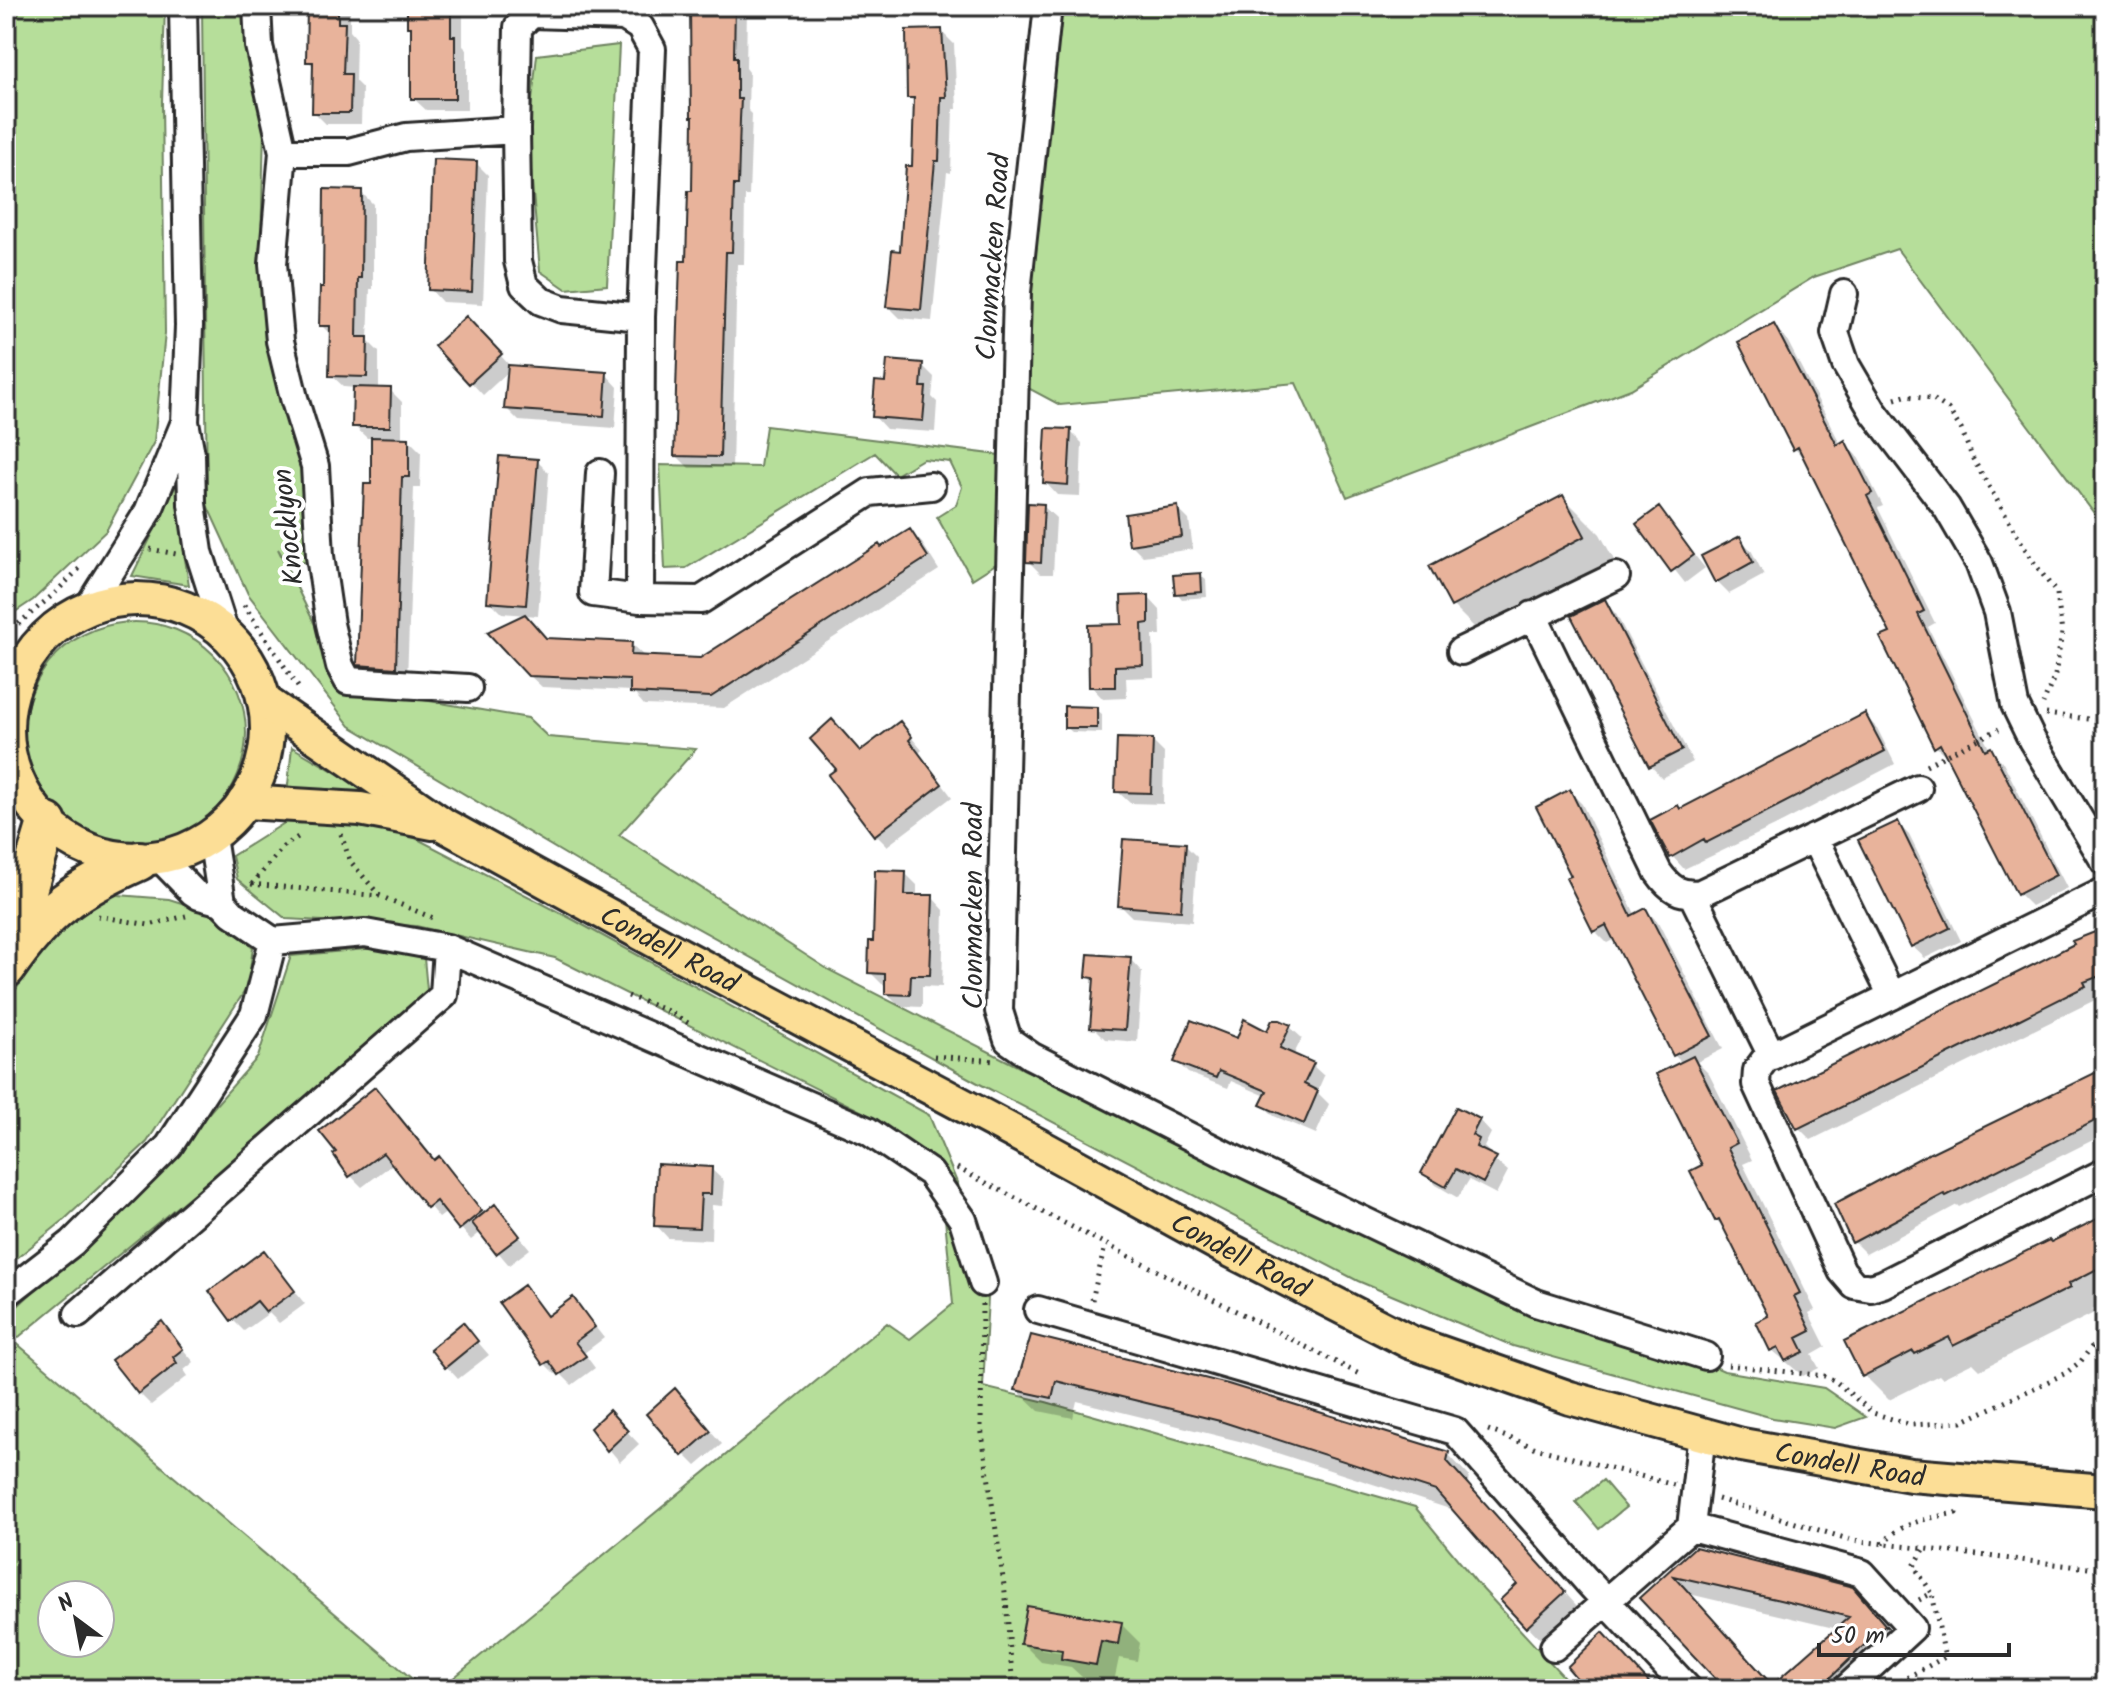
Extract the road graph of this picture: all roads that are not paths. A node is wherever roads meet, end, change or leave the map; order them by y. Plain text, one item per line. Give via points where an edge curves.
1 (183, 6) edge
2 (257, 6) edge
3 (1048, 6) edge
4 (512, 16) edge
5 (516, 130) junction
6 (283, 152) junction
7 (1844, 294) dead end
8 (641, 317) junction
9 (185, 422) junction
10 (600, 473) dead end
11 (931, 486) dead end
12 (1616, 576) dead end
13 (640, 599) junction
14 (87, 609) junction
15 (1533, 615) junction
16 (225, 633) junction
17 (1461, 651) dead end
18 (14, 670) edge
19 (468, 688) dead end
20 (264, 701) junction
21 (1920, 777) road end
22 (6, 792) edge
23 (244, 802) junction
24 (41, 817) junction
25 (444, 825) junction
26 (212, 837) junction
27 (1814, 838) junction
28 (150, 860) junction
29 (2105, 862) edge
30 (2105, 891) edge
31 (1692, 894) junction
32 (222, 902) junction
33 (6, 924) edge
34 (273, 941) junction
35 (447, 948) junction
36 (6, 968) edge
37 (1892, 996) junction
38 (1772, 1056) junction
39 (2105, 1172) edge
40 (983, 1283) road end
41 (6, 1294) edge
42 (1038, 1310) dead end
43 (78, 1314) dead end
44 (1706, 1356) road end
45 (1702, 1434) junction
46 (2105, 1491) edge
47 (1691, 1527) junction
48 (1605, 1601) junction
49 (1554, 1647) dead end
50 (1688, 1689) edge
51 (1846, 1689) edge

1 - 9 street via 189,317
2 - 6 street, Knocklyon via 259,46
3 - 44 street, Clonmacken Road via 1017,292 999,1011 1008,1040 1228,1156 1536,1303
4 - 5 street
4 - 8 street via 624,17 640,27 652,49
5 - 6 street via 406,137 349,152
5 - 8 street via 518,261 524,285 541,301 562,309
6 - 19 street, Knocklyon via 273,264 280,341 315,466 320,556 340,666 348,681
7 - 29 street via 1835,333 1846,365 1873,411 1947,508 1979,563 1997,612 2015,705
8 - 13 street
9 - 14 street via 148,512
9 - 16 street via 199,552
10 - 13 street via 593,593
11 - 13 street via 870,492 701,600
12 - 15 street
14 - 16 main road via 115,600 174,604
14 - 18 main road via 61,623
15 - 17 street
15 - 31 street via 1658,872 1668,885
16 - 20 main road via 243,653
18 - 24 main road via 6,726 9,756 19,785
20 - 23 main road via 267,736 260,770
20 - 25 main road
21 - 27 street
22 - 24 main road
23 - 25 main road via 360,809
23 - 26 main road
24 - 28 main road via 73,842 103,855
24 - 33 highway via 25,897
25 - 45 main road, Condell Road via 1222,1246 1410,1342 1570,1398
26 - 28 main road via 187,851
26 - 32 street
27 - 31 street
27 - 37 street
28 - 32 street via 199,896
28 - 36 highway via 100,878 65,900 31,933
30 - 37 street
31 - 38 street
32 - 34 street
34 - 35 street via 365,933
34 - 41 street via 254,1015 169,1146 72,1243
35 - 40 street via 868,1131 930,1173 963,1220
35 - 43 street via 444,995
37 - 38 street
38 - 39 street via 1757,1070 1756,1084 1842,1271 1854,1285 1883,1284
42 - 48 street via 1455,1431
45 - 46 main road, Condell Road via 1911,1475
45 - 47 street
47 - 48 street
47 - 51 street via 1862,1573 1912,1628
48 - 49 street
48 - 50 street

